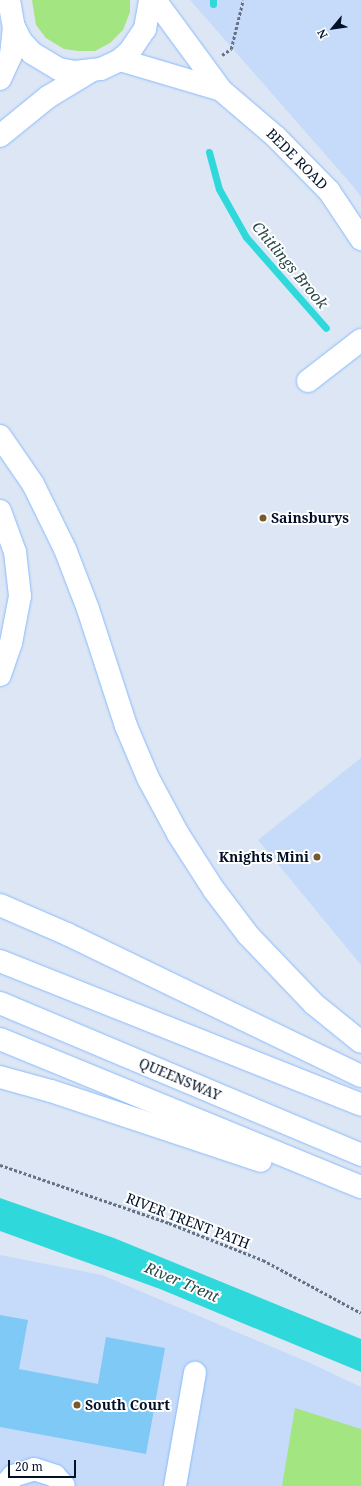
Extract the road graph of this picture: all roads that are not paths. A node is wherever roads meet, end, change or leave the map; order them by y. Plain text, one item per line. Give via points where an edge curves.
1 (9, 0) edge
2 (150, 0) edge
3 (155, 0) edge
4 (14, 26) junction
5 (120, 60) junction
6 (91, 71) junction
7 (0, 80) edge
8 (221, 90) junction
9 (0, 136) edge
10 (361, 239) edge
11 (361, 340) edge
12 (308, 381) dead end
13 (0, 436) edge
14 (0, 511) edge
15 (0, 675) edge
16 (0, 905) edge
17 (0, 961) edge
18 (0, 1003) edge
19 (0, 1039) edge
20 (361, 1042) edge
21 (361, 1076) edge
22 (0, 1077) edge
23 (361, 1105) edge
24 (361, 1155) edge
25 (361, 1187) edge
26 (361, 1194) edge
27 (195, 1373) dead end
28 (4, 1486) edge
29 (64, 1486) edge
30 (175, 1486) edge

1 - 4 main road
2 - 5 main road via 145,29 138,41
3 - 8 main road, BEDE ROAD
4 - 6 main road via 21,41 44,63 59,70
4 - 7 main road via 11,55
5 - 6 main road
5 - 8 main road, BEDE ROAD
6 - 9 main road via 48,97
8 - 10 main road, BEDE ROAD via 276,137 329,191
11 - 12 main road
13 - 20 main road via 33,484 65,548 126,726 148,778 178,834 214,890 248,935 314,1004
14 - 15 main road via 15,552 20,596 11,644
16 - 21 main road via 67,934
17 - 23 main road
18 - 24 main road, QUEENSWAY
19 - 25 main road
22 - 26 main road via 51,1091
27 - 30 main road
28 - 29 main road via 13,1476 34,1468 55,1476

